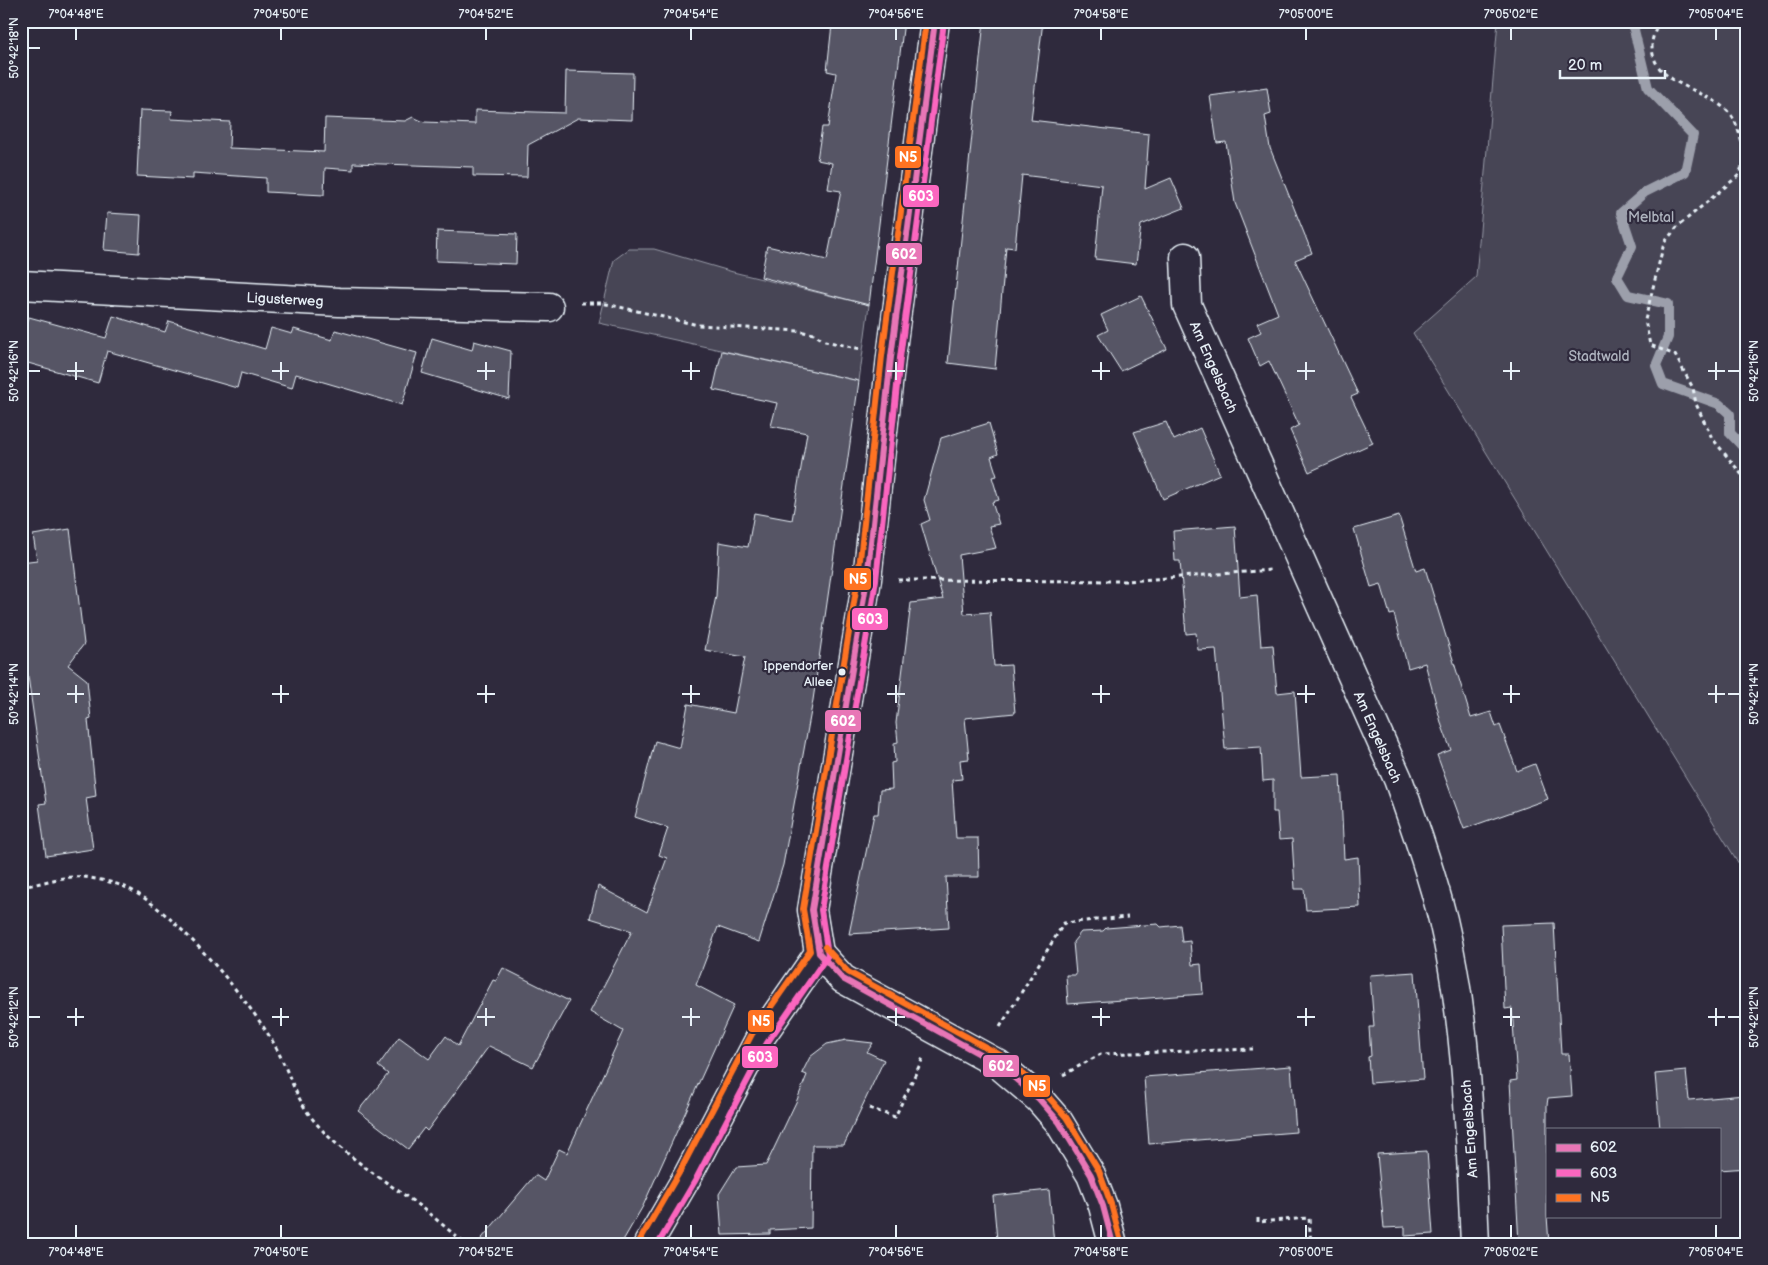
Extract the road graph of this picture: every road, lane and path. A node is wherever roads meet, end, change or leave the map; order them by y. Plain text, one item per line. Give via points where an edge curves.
1 (935, 21) edge
2 (1658, 21) edge
3 (1185, 257) dead end
4 (21, 284) edge
5 (586, 302) dead end
6 (549, 307) dead end
7 (863, 350) dead end
8 (1747, 481) edge
9 (1302, 566) junction
10 (894, 580) dead end
11 (21, 888) edge
12 (1128, 917) dead end
13 (819, 953) junction
14 (1000, 1027) dead end
15 (1253, 1049) dead end
16 (921, 1063) dead end
17 (1063, 1075) dead end
18 (869, 1108) dead end
19 (1258, 1218) dead end
20 (465, 1244) edge
21 (648, 1244) edge
22 (1113, 1244) edge
23 (1311, 1244) edge
24 (1475, 1244) edge

1 - 13 street via 891,357 868,580 812,910
2 - 8 path via 1652,43 1655,62 1668,78 1713,98 1733,118 1746,158 1738,176 1677,227 1664,244 1645,320 1650,345 1674,355 1693,388 1696,404 1712,438
3 - 9 street, Am Engelsbach via 1187,305
4 - 6 street, Ligusterweg via 339,302
5 - 7 path via 698,325 798,331
9 - 10 path via 1128,581
9 - 24 street, Am Engelsbach via 1398,780 1425,854 1443,921 1462,1039
11 - 20 path via 68,877 84,877 125,887 172,921 200,948 263,1026 286,1066 300,1100 315,1122 361,1166
12 - 14 path via 1064,922
13 - 21 street via 760,1038
13 - 22 street via 843,980 991,1060 1039,1099 1059,1122 1091,1175
15 - 17 path via 1101,1054
16 - 18 path via 895,1117
19 - 23 path via 1258,1222 1309,1218

